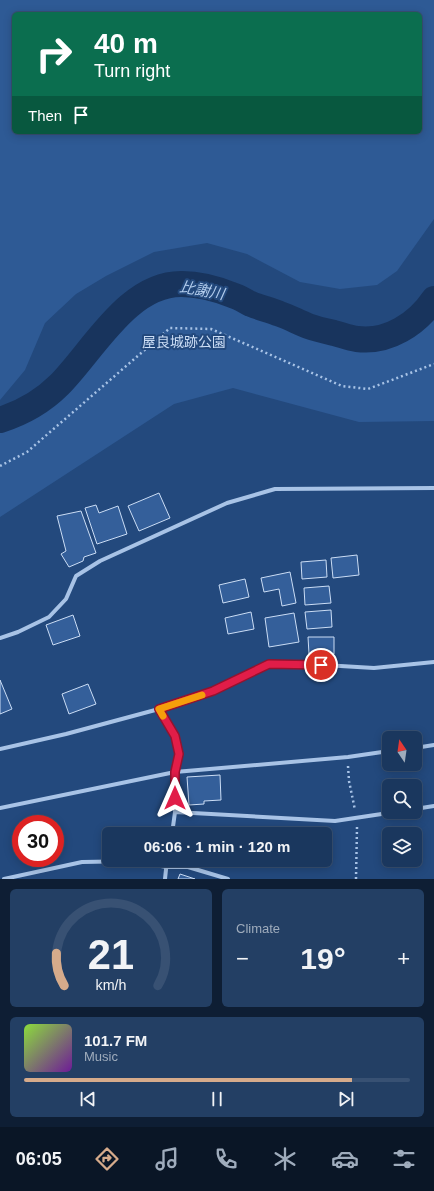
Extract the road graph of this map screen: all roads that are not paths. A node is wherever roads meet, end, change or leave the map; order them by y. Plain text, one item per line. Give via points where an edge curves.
1 (434, 488) edge
2 (0, 638) edge
3 (434, 662) edge
4 (159, 709) junction
5 (434, 745) edge
6 (422, 747) edge
7 (0, 749) edge
8 (382, 752) edge
9 (175, 772) junction
10 (434, 806) edge
11 (0, 808) edge
12 (422, 808) edge
13 (175, 812) junction
14 (382, 814) edge
15 (173, 827) edge
16 (102, 862) edge
17 (166, 867) edge
18 (191, 867) edge
19 (4, 879) edge
20 (165, 879) edge
21 (228, 879) edge

1 - 2 street via 275,489 227,503 100,561 76,576 66,599 49,617
3 - 4 street via 374,668 269,664 213,691
4 - 7 street
4 - 9 street via 175,736 179,754
5 - 6 street
8 - 9 street
9 - 11 street
9 - 13 street
10 - 12 street
13 - 14 street via 335,821
13 - 15 street
16 - 19 street via 82,862
17 - 20 street
18 - 21 street

